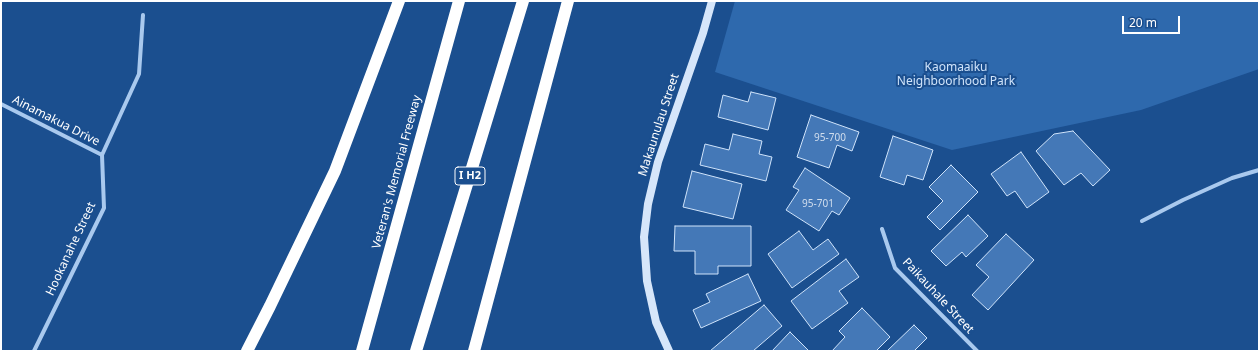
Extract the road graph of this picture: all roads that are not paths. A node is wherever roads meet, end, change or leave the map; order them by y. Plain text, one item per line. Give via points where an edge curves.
1 (399, 1) edge
2 (459, 1) edge
3 (523, 1) edge
4 (568, 1) edge
5 (712, 1) edge
6 (143, 15) dead end
7 (1, 104) edge
8 (102, 155) junction
9 (1259, 170) edge
10 (1142, 221) dead end
11 (882, 229) dead end
12 (34, 351) edge
13 (247, 351) edge
14 (362, 351) edge
15 (416, 351) edge
16 (474, 351) edge
17 (669, 351) edge
18 (977, 351) edge

1 - 13 highway via 335,172
2 - 14 highway, Veteran's Memorial Freeway
3 - 15 highway, I H2
4 - 16 highway
5 - 17 street, Makaunulau Street via 658,162 648,204 644,237 647,281 656,322
6 - 8 street, Hookanahe Street via 139,74
7 - 8 street, Ainamakua Drive
8 - 12 street, Hookanahe Street via 104,208
9 - 10 street via 1232,178
11 - 18 street, Paikauhale Street via 895,268

